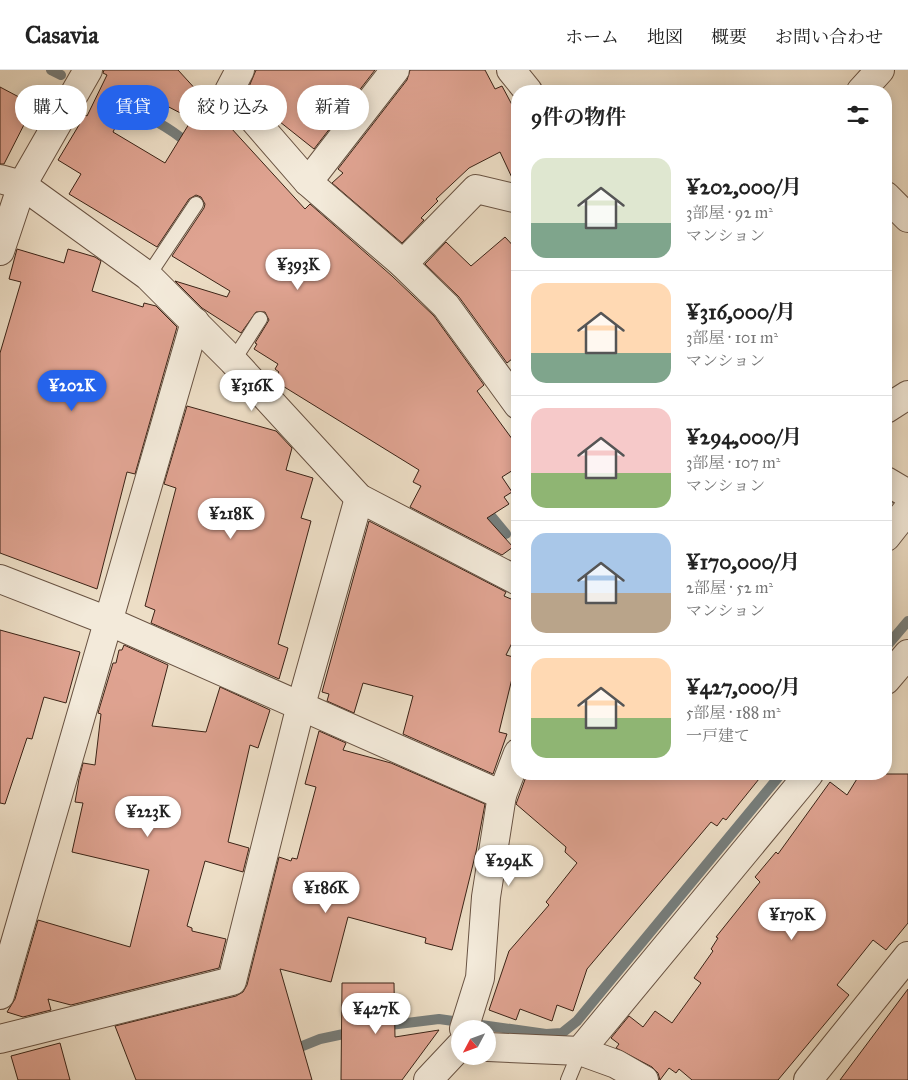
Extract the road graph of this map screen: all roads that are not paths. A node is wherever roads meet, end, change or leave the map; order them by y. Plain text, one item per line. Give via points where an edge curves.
1 (88, 70) edge
2 (240, 70) edge
3 (395, 70) edge
4 (511, 70) edge
5 (880, 70) edge
6 (523, 85) edge
7 (866, 85) edge
8 (11, 182) edge
9 (308, 182) junction
10 (511, 196) edge
11 (892, 202) edge
12 (196, 204) dead end
13 (908, 218) edge
14 (0, 251) edge
15 (403, 264) junction
16 (148, 276) junction
17 (260, 319) dead end
18 (195, 322) junction
19 (233, 361) junction
20 (908, 395) edge
21 (511, 396) edge
22 (892, 405) edge
23 (892, 485) edge
24 (908, 494) edge
25 (359, 498) junction
26 (908, 509) edge
27 (892, 529) edge
28 (511, 577) edge
29 (0, 579) edge
30 (108, 621) junction
31 (908, 654) edge
32 (892, 673) edge
33 (301, 705) junction
34 (511, 772) edge
35 (799, 780) edge
36 (502, 795) junction
37 (908, 956) edge
38 (0, 995) edge
39 (467, 1018) edge
40 (0, 1039) edge
41 (496, 1047) edge
42 (580, 1052) junction
43 (451, 1056) edge
44 (428, 1080) edge
45 (568, 1080) edge
46 (644, 1080) edge
47 (808, 1080) edge

1 - 8 street
2 - 9 street via 229,91
3 - 9 street
4 - 6 street
5 - 7 street
8 - 14 street
8 - 16 street
9 - 15 street
10 - 15 street via 476,189
11 - 13 street
12 - 16 lane
15 - 21 street via 446,306
16 - 18 street
17 - 19 lane
18 - 19 street
18 - 30 street
19 - 25 street
20 - 22 street
23 - 24 street
25 - 28 street
25 - 33 street
26 - 27 street
29 - 30 street
30 - 33 street
30 - 38 street
31 - 32 street
33 - 36 street
33 - 40 street via 232,981
34 - 36 street
35 - 42 street
36 - 39 street via 486,897 480,978
37 - 47 street
41 - 42 street
42 - 45 lane
42 - 46 street via 616,1064
43 - 44 street

